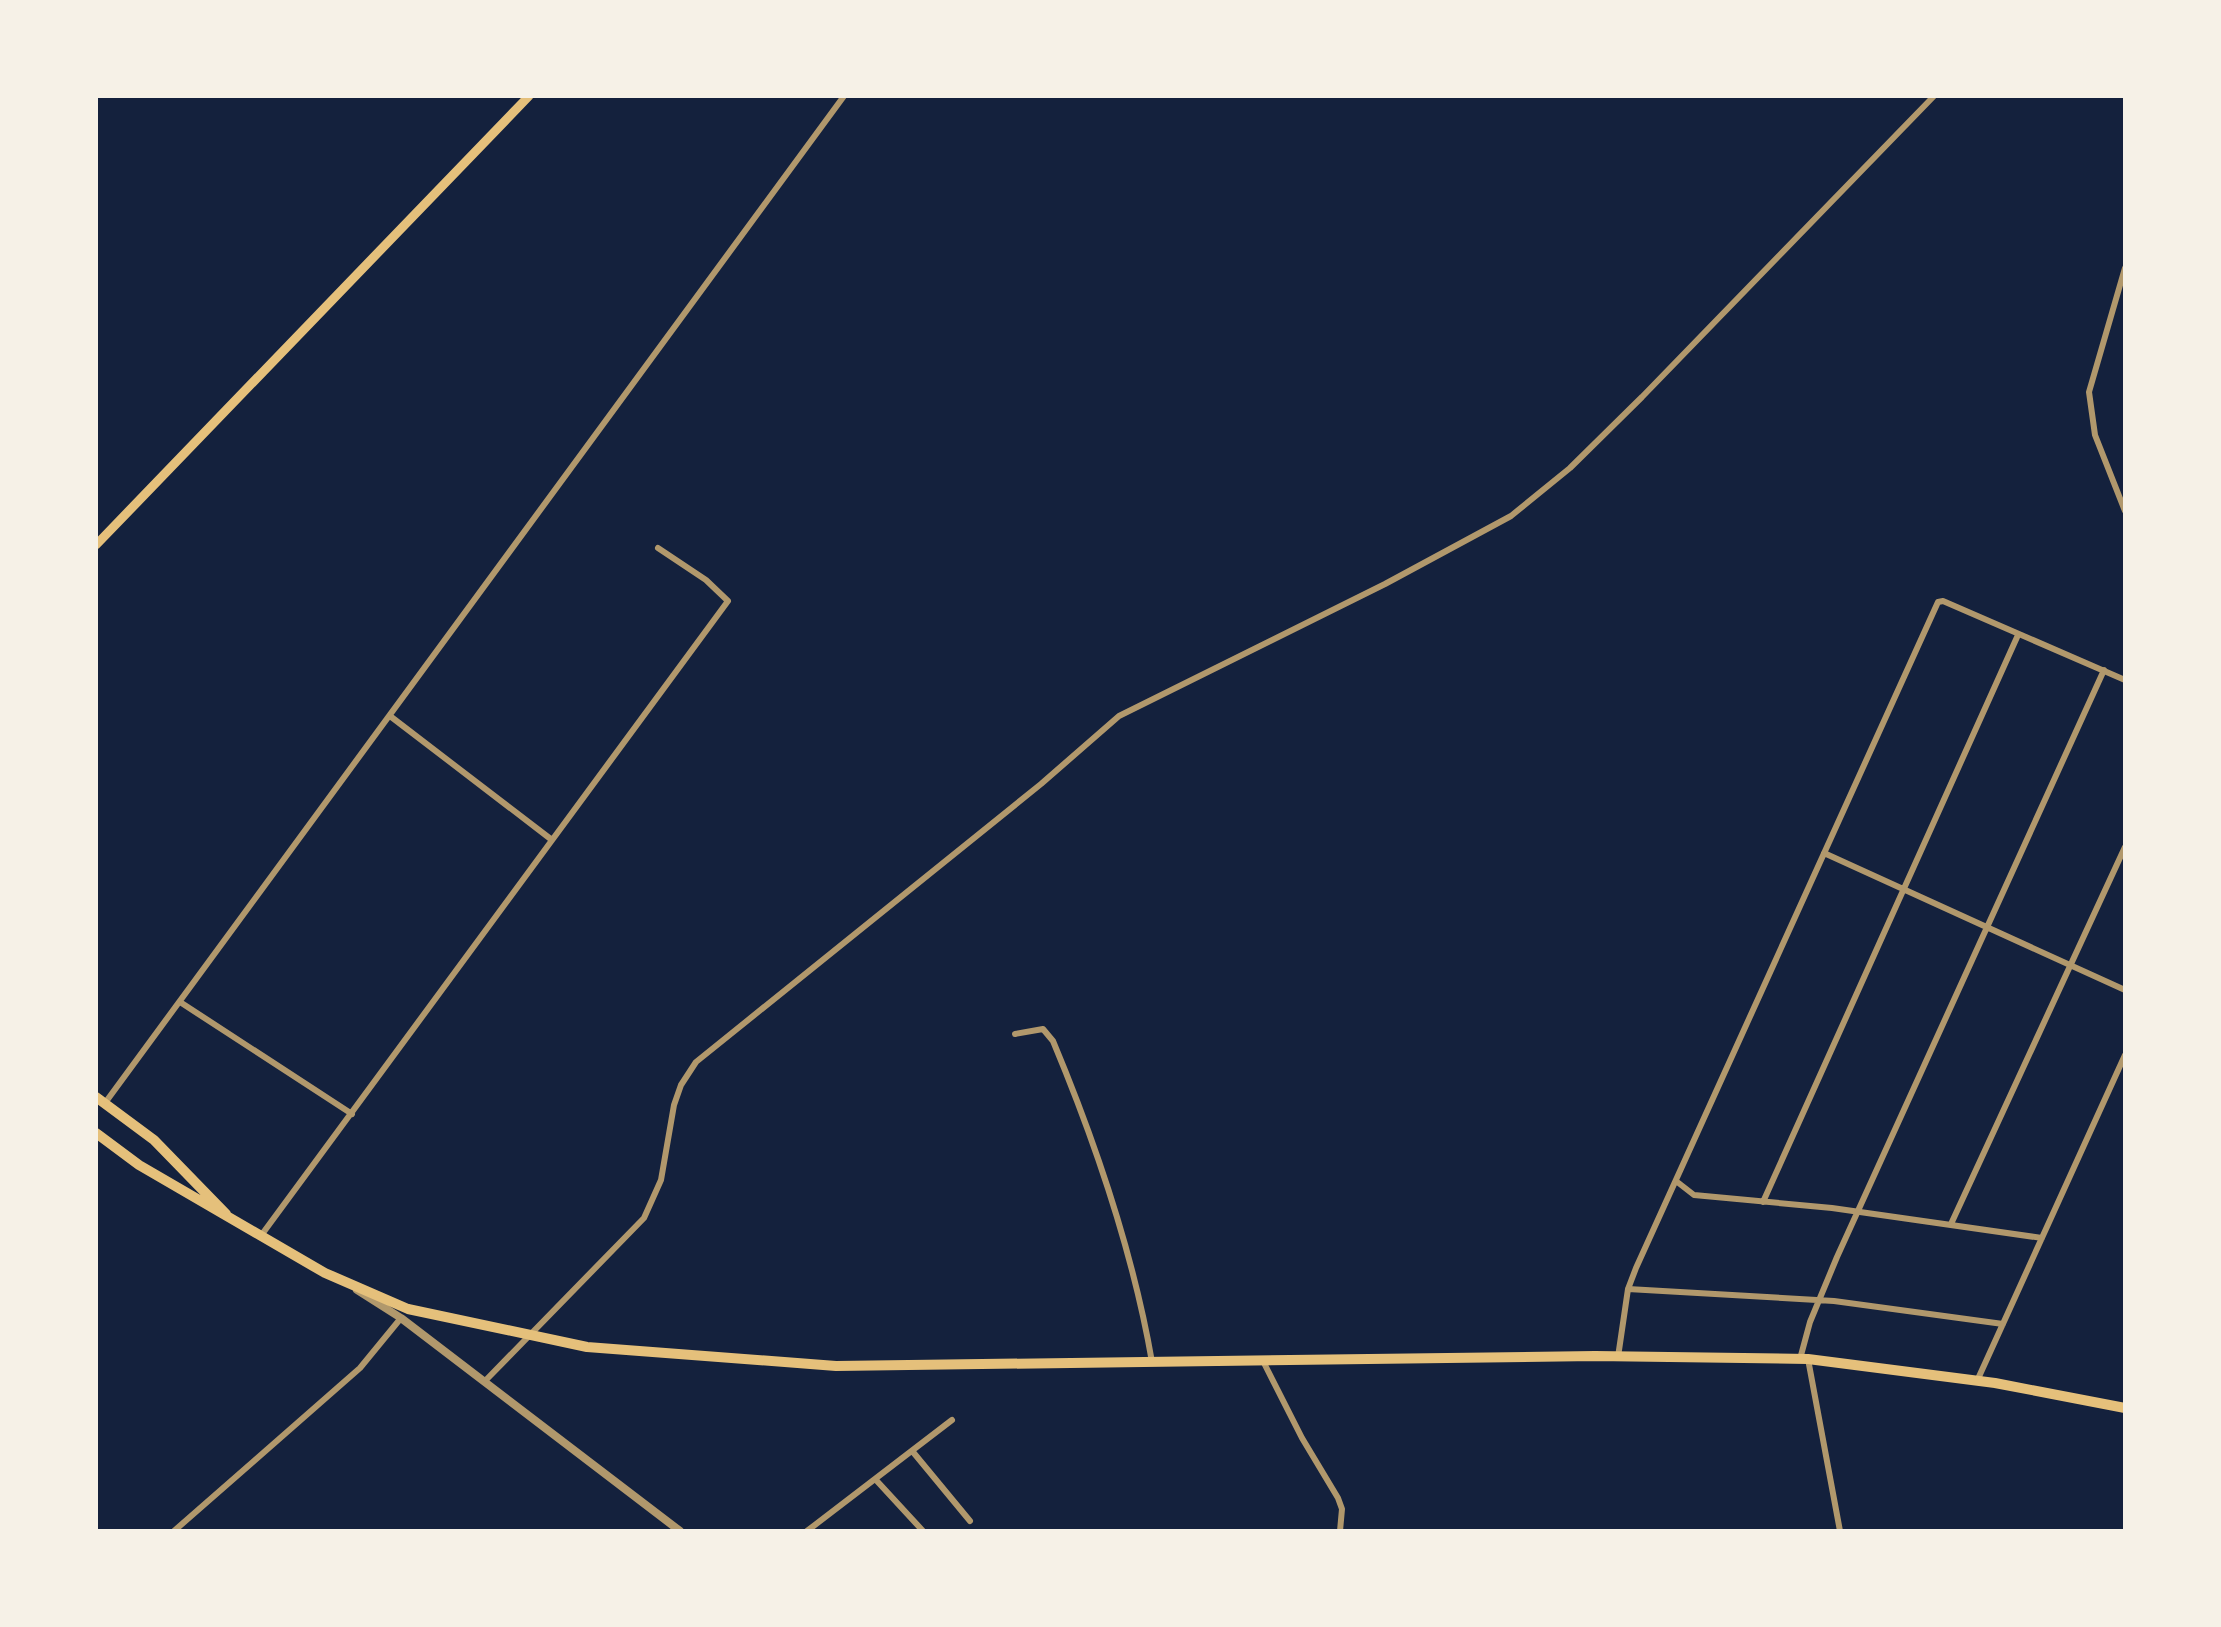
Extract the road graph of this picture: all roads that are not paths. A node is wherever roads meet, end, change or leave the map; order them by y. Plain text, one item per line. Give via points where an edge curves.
1 (529, 96) edge
2 (844, 96) edge
3 (1934, 96) edge
4 (2125, 268) edge
5 (2125, 511) edge
6 (96, 545) edge
7 (658, 548) dead end
8 (2018, 635) junction
9 (2104, 670) junction
10 (2125, 680) edge
11 (390, 716) junction
12 (552, 840) junction
13 (2125, 847) edge
14 (1824, 853) junction
15 (1904, 889) junction
16 (1987, 927) junction
17 (2071, 965) junction
18 (2125, 990) edge
19 (180, 1002) junction
20 (1015, 1034) dead end
21 (2125, 1055) edge
22 (101, 1100) edge
23 (352, 1114) junction
24 (96, 1133) edge
25 (1676, 1181) junction
26 (1763, 1202) junction
27 (1857, 1212) junction
28 (236, 1224) junction
29 (1951, 1224) junction
30 (260, 1237) junction
31 (2042, 1238) junction
32 (340, 1280) junction
33 (1628, 1289) junction
34 (1819, 1300) junction
35 (401, 1318) junction
36 (2003, 1324) junction
37 (529, 1336) junction
38 (1618, 1357) junction
39 (1804, 1360) junction
40 (1263, 1361) junction
41 (1152, 1362) junction
42 (485, 1381) junction
43 (1977, 1381) junction
44 (2125, 1408) edge
45 (952, 1420) dead end
46 (913, 1452) junction
47 (876, 1480) junction
48 (970, 1521) dead end
49 (174, 1531) edge
50 (680, 1531) edge
51 (807, 1531) edge
52 (923, 1531) edge
53 (1340, 1531) edge
54 (1840, 1531) edge

1 - 6 main road
2 - 11 street
3 - 37 street via 1579,459 1511,516 1119,716 696,1062 681,1085 661,1180 643,1218
4 - 5 street via 2089,392 2095,435
7 - 12 street via 728,601
8 - 9 street
8 - 14 street via 1938,602
8 - 15 street
9 - 10 street
9 - 16 street
11 - 12 street
11 - 19 street
12 - 23 street
13 - 17 street
14 - 15 street
14 - 25 street
15 - 16 street
15 - 26 street
16 - 17 street
16 - 27 street
17 - 18 street
17 - 29 street
19 - 22 street
19 - 23 street
20 - 41 street via 1043,1028 1053,1041 1123,1235
21 - 31 street
22 - 28 highway via 155,1140
23 - 30 street
24 - 28 highway
25 - 26 street via 1694,1195
25 - 33 street
26 - 27 street
27 - 29 street
27 - 34 street
28 - 30 highway
29 - 31 street
30 - 32 highway
31 - 36 street
32 - 35 street
32 - 37 highway via 408,1309
33 - 34 street
33 - 38 street
34 - 36 street
34 - 39 street
35 - 42 street
35 - 49 street via 360,1368
36 - 43 street
37 - 41 highway via 587,1347 836,1366
37 - 42 street
38 - 39 highway
38 - 40 highway
39 - 43 highway
39 - 54 street
40 - 41 highway
40 - 53 street via 1338,1498
42 - 50 street
43 - 44 highway
45 - 46 street
46 - 47 street
46 - 48 street
47 - 51 street
47 - 52 street

